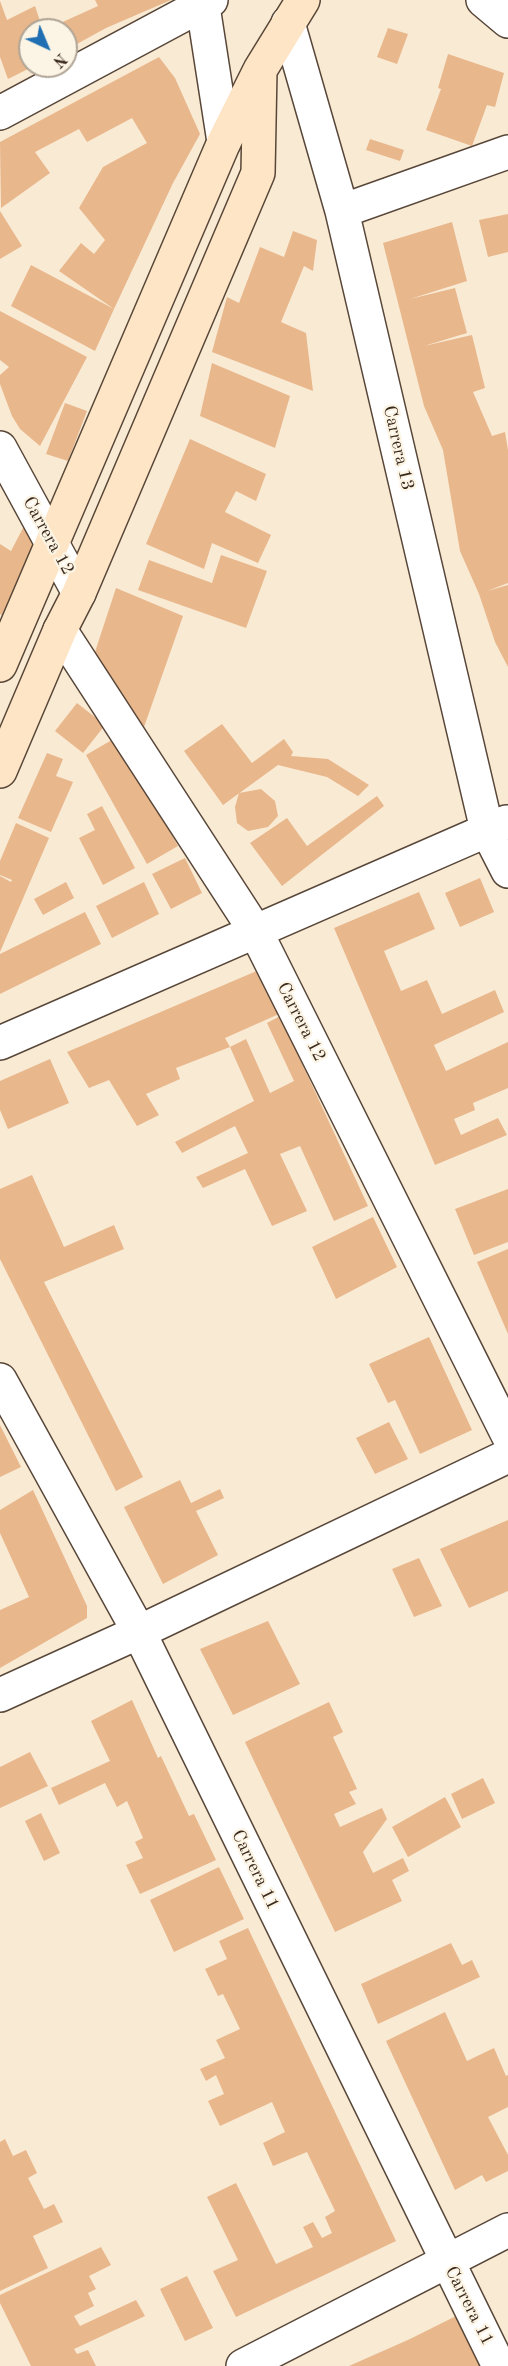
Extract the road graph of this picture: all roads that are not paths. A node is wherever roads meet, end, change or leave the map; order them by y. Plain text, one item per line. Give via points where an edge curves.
1 (483, 0) edge
2 (206, 2) edge
3 (295, 12) edge
4 (508, 21) edge
5 (260, 70) junction
6 (0, 113) edge
7 (224, 142) junction
8 (508, 152) edge
9 (342, 211) junction
10 (0, 448) edge
11 (51, 544) junction
12 (79, 593) junction
13 (60, 630) junction
14 (0, 665) edge
15 (0, 771) edge
16 (498, 826) edge
17 (508, 871) edge
18 (256, 932) junction
19 (0, 1043) edge
20 (0, 1380) edge
21 (508, 1435) edge
22 (508, 1456) edge
23 (139, 1632) junction
24 (0, 1695) edge
25 (508, 2230) edge
26 (446, 2262) junction
27 (243, 2366) edge
28 (499, 2366) edge

1 - 4 street
2 - 6 street
2 - 7 street
3 - 5 main road
3 - 9 street, Carrera 13
5 - 7 main road
5 - 12 main road via 258,172
7 - 11 main road
8 - 9 street
9 - 16 street, Carrera 13
10 - 11 street, Carrera 12
11 - 12 street, Carrera 12
11 - 14 main road
12 - 13 main road
13 - 15 main road
13 - 18 street, Carrera 12
16 - 17 street, Carrera 13
16 - 18 street
18 - 19 street
18 - 21 street, Carrera 12
20 - 23 street, Carrera 11
22 - 23 street
23 - 24 street
23 - 26 street, Carrera 11
25 - 26 street
26 - 27 street
26 - 28 street, Carrera 11

